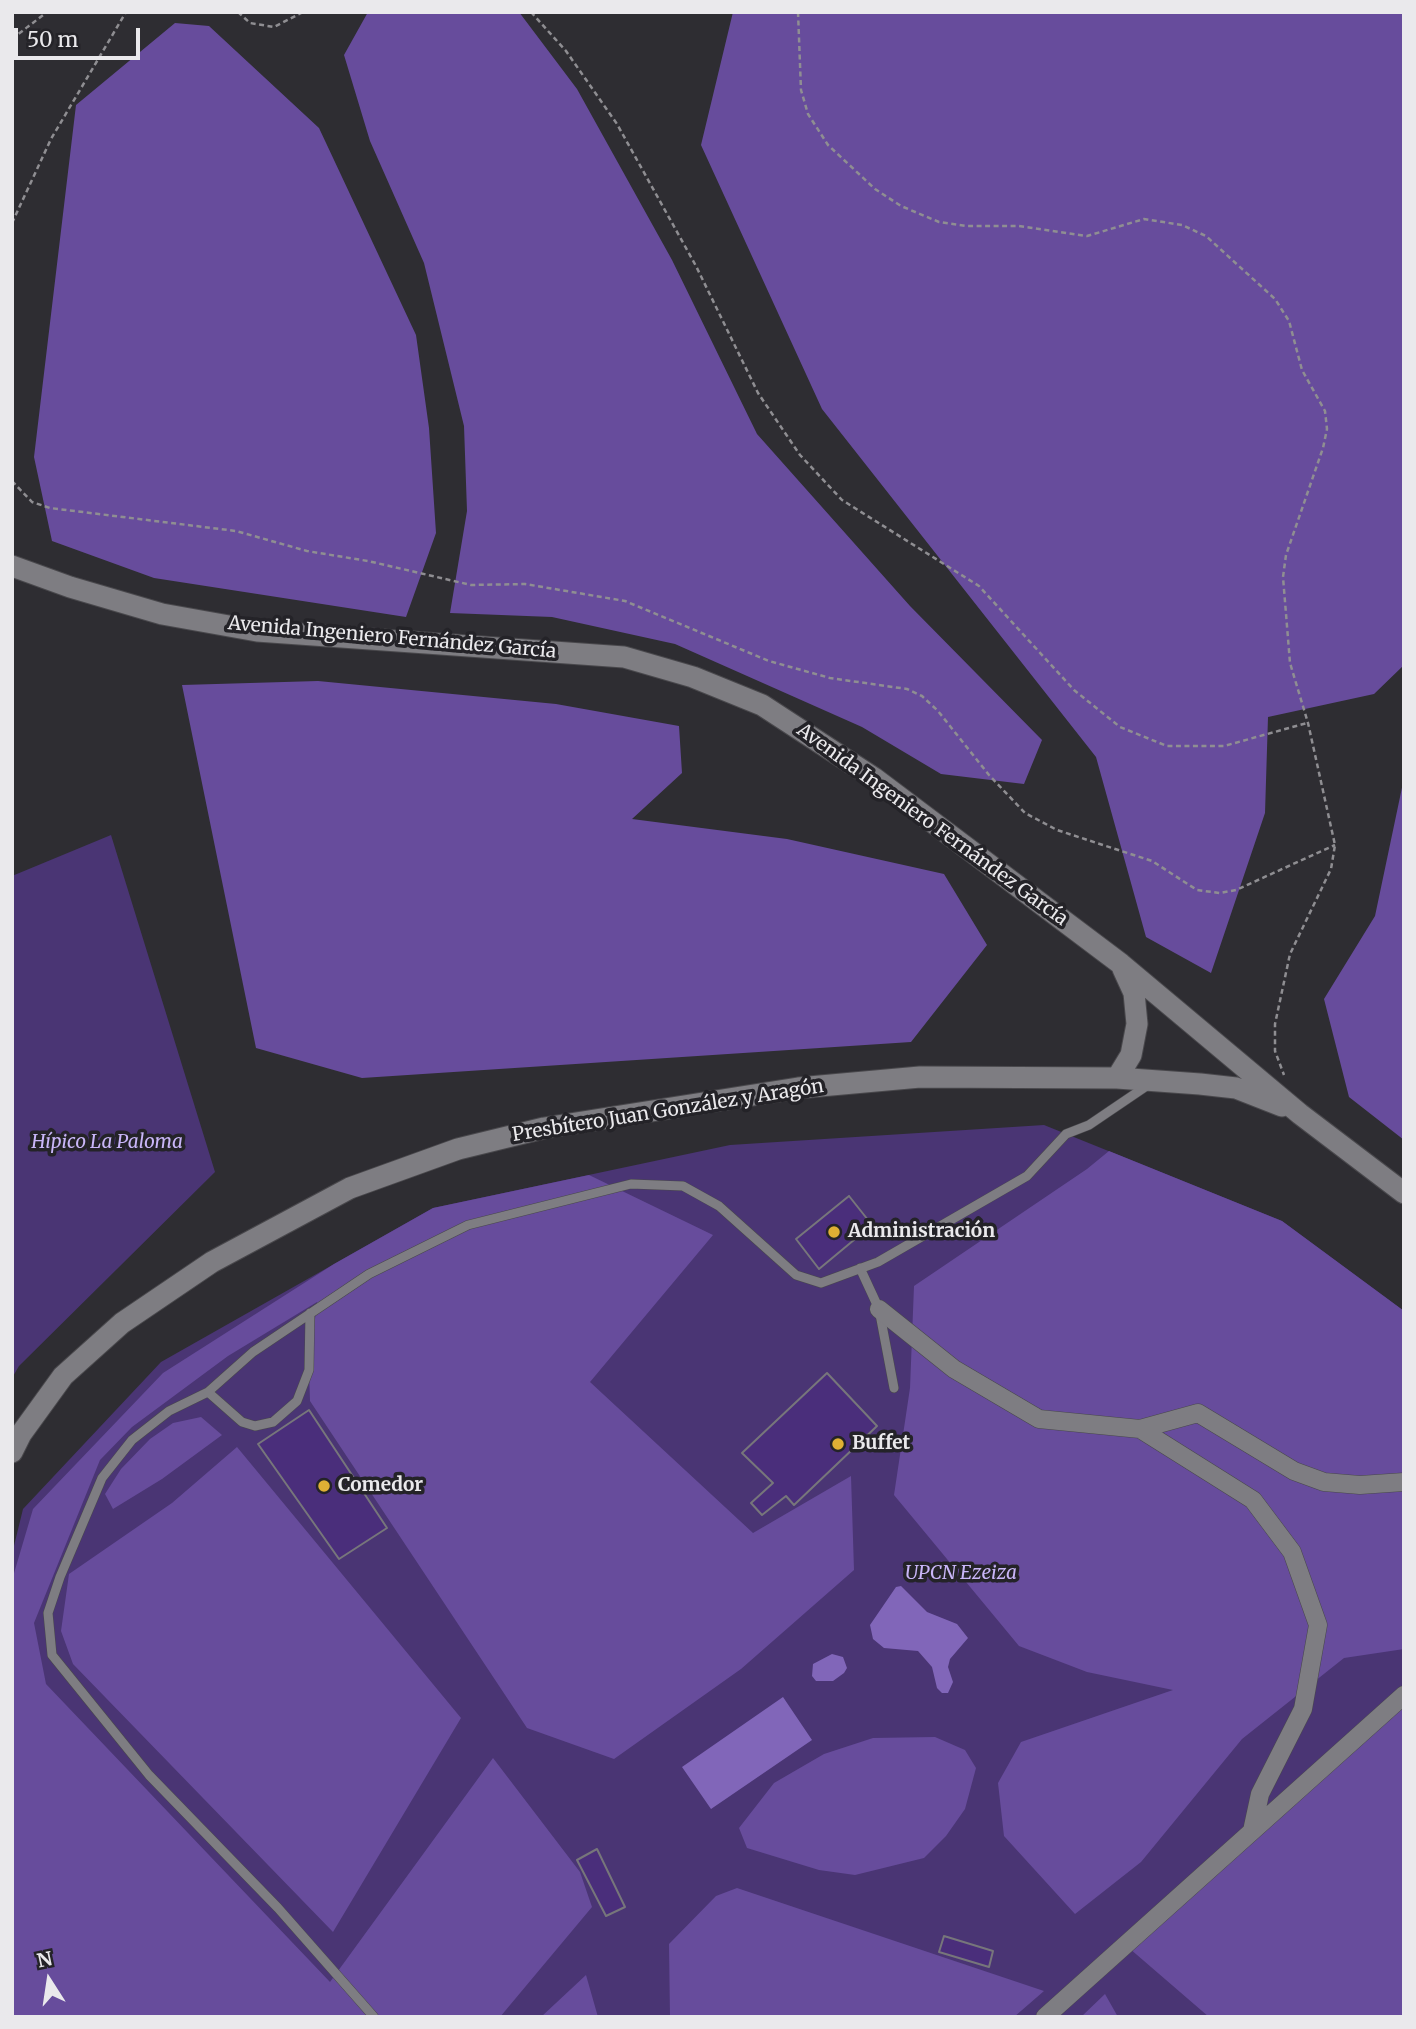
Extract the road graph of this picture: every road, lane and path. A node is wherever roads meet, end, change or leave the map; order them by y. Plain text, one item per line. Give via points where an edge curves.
1 (47, 12) edge
2 (126, 12) edge
3 (239, 12) edge
4 (303, 12) edge
5 (531, 12) edge
6 (798, 12) edge
7 (12, 39) edge
8 (12, 223) edge
9 (12, 566) edge
10 (1308, 723) junction
11 (1121, 964) junction
12 (1285, 1076) dead end
13 (1117, 1078) junction
14 (1155, 1080) junction
15 (1300, 1114) junction
16 (1404, 1193) edge
17 (860, 1268) junction
18 (879, 1308) junction
19 (310, 1313) junction
20 (894, 1388) dead end
21 (208, 1392) junction
22 (1140, 1429) junction
23 (12, 1452) edge
24 (1404, 1482) edge
25 (1404, 1695) edge
26 (1252, 1831) junction
27 (374, 2017) edge
28 (1045, 2017) edge

1 - 7 path
2 - 8 path via 51,139
3 - 4 path via 250,23 274,27
5 - 10 path via 566,51 617,124 696,266 758,393 800,455 842,500 979,586 1074,690 1120,727 1167,746 1224,746
6 - 10 path via 802,90 808,114 828,145 875,189 901,206 939,222 1019,226 1087,236 1144,219 1182,225 1206,236 1275,299 1289,321 1302,370 1325,411 1327,429 1283,577 1290,663
9 - 11 street, Avenida Ingeniero Fernández García via 162,614 257,631 624,657 693,677 762,705 863,771
10 - 12 path via 1335,845 1331,869 1290,954 1275,1024 1275,1051
11 - 13 street via 1134,993 1138,1024 1131,1055
11 - 15 street, Avenida Ingeniero Fernández García
13 - 14 street, Presbítero Juan González y Aragón
13 - 23 street, Presbítero Juan González y Aragón via 920,1077 798,1088 544,1128 458,1149 350,1188 212,1262 122,1323 64,1376
14 - 15 street, Presbítero Juan González y Aragón via 1236,1088
14 - 17 lane via 1088,1125 1066,1134 1027,1176
15 - 16 street, Avenida Ingeniero Fernández García
17 - 18 lane
17 - 19 lane via 821,1283 796,1276 719,1206 683,1186 631,1184 468,1225 369,1274
18 - 20 lane
18 - 22 street via 954,1369 1039,1419
19 - 21 lane via 253,1352
19 - 21 lane via 309,1370 297,1401 273,1422 255,1426 242,1422
21 - 27 lane via 169,1411 132,1440 102,1478 48,1613 51,1655 149,1775 278,1908
22 - 24 street via 1198,1413 1294,1471 1325,1482
22 - 26 street via 1253,1500 1292,1552 1318,1625 1303,1709 1260,1794
25 - 26 street
26 - 28 street

